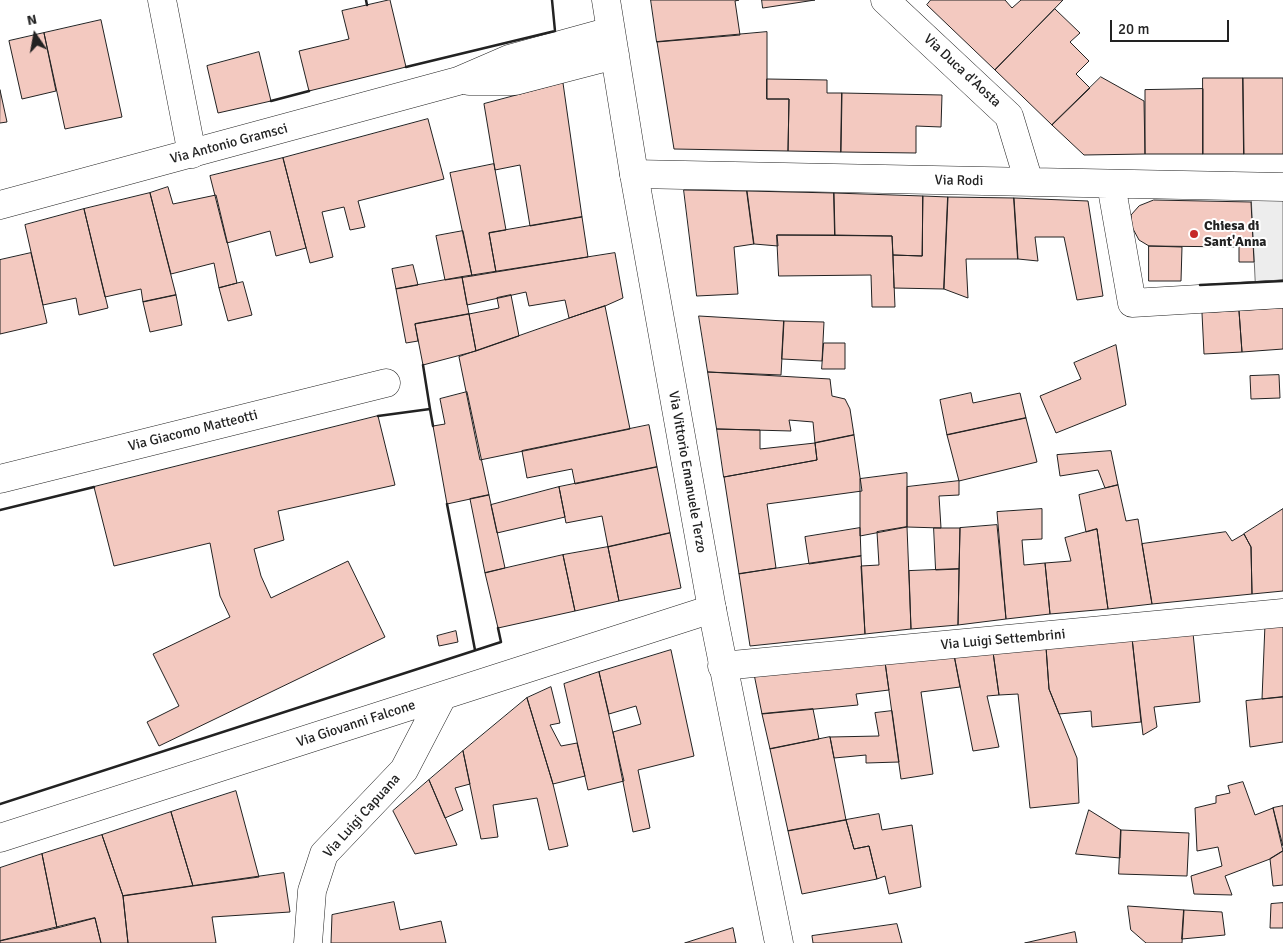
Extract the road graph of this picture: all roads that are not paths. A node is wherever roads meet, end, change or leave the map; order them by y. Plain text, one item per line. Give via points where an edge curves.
1 (162, 0) edge
2 (606, 0) edge
3 (885, 0) edge
4 (613, 43) junction
5 (192, 154) junction
6 (634, 174) junction
7 (1029, 182) junction
8 (1111, 184) junction
9 (1283, 187) edge
10 (0, 205) edge
11 (1283, 294) edge
12 (386, 383) dead end
13 (0, 479) edge
14 (712, 609) junction
15 (1283, 613) edge
16 (722, 666) junction
17 (442, 697) junction
18 (0, 838) edge
19 (308, 943) edge
20 (779, 943) edge

1 - 5 street
2 - 4 street, Via Vittorio Emanuele Terzo
3 - 7 street, Via Duca d'Aosta via 1009,116
4 - 5 street, Via Antonio Gramsci via 510,59 458,81
4 - 6 street, Via Vittorio Emanuele Terzo
5 - 10 street, Via Antonio Gramsci
6 - 7 street, Via Rodi
6 - 14 street, Via Vittorio Emanuele Terzo
7 - 8 street, Via Rodi
8 - 9 street, Via Rodi
8 - 11 street via 1132,303
12 - 13 street, Via Giacomo Matteotti
14 - 16 street, Via Vittorio Emanuele Terzo
14 - 17 street, Via Giovanni Falcone
15 - 16 street, Via Luigi Settembrini
16 - 20 street, Via Vittorio Emanuele Terzo
17 - 18 street, Via Giovanni Falcone
17 - 19 street, Via Luigi Capuana via 404,770 324,854 312,891

